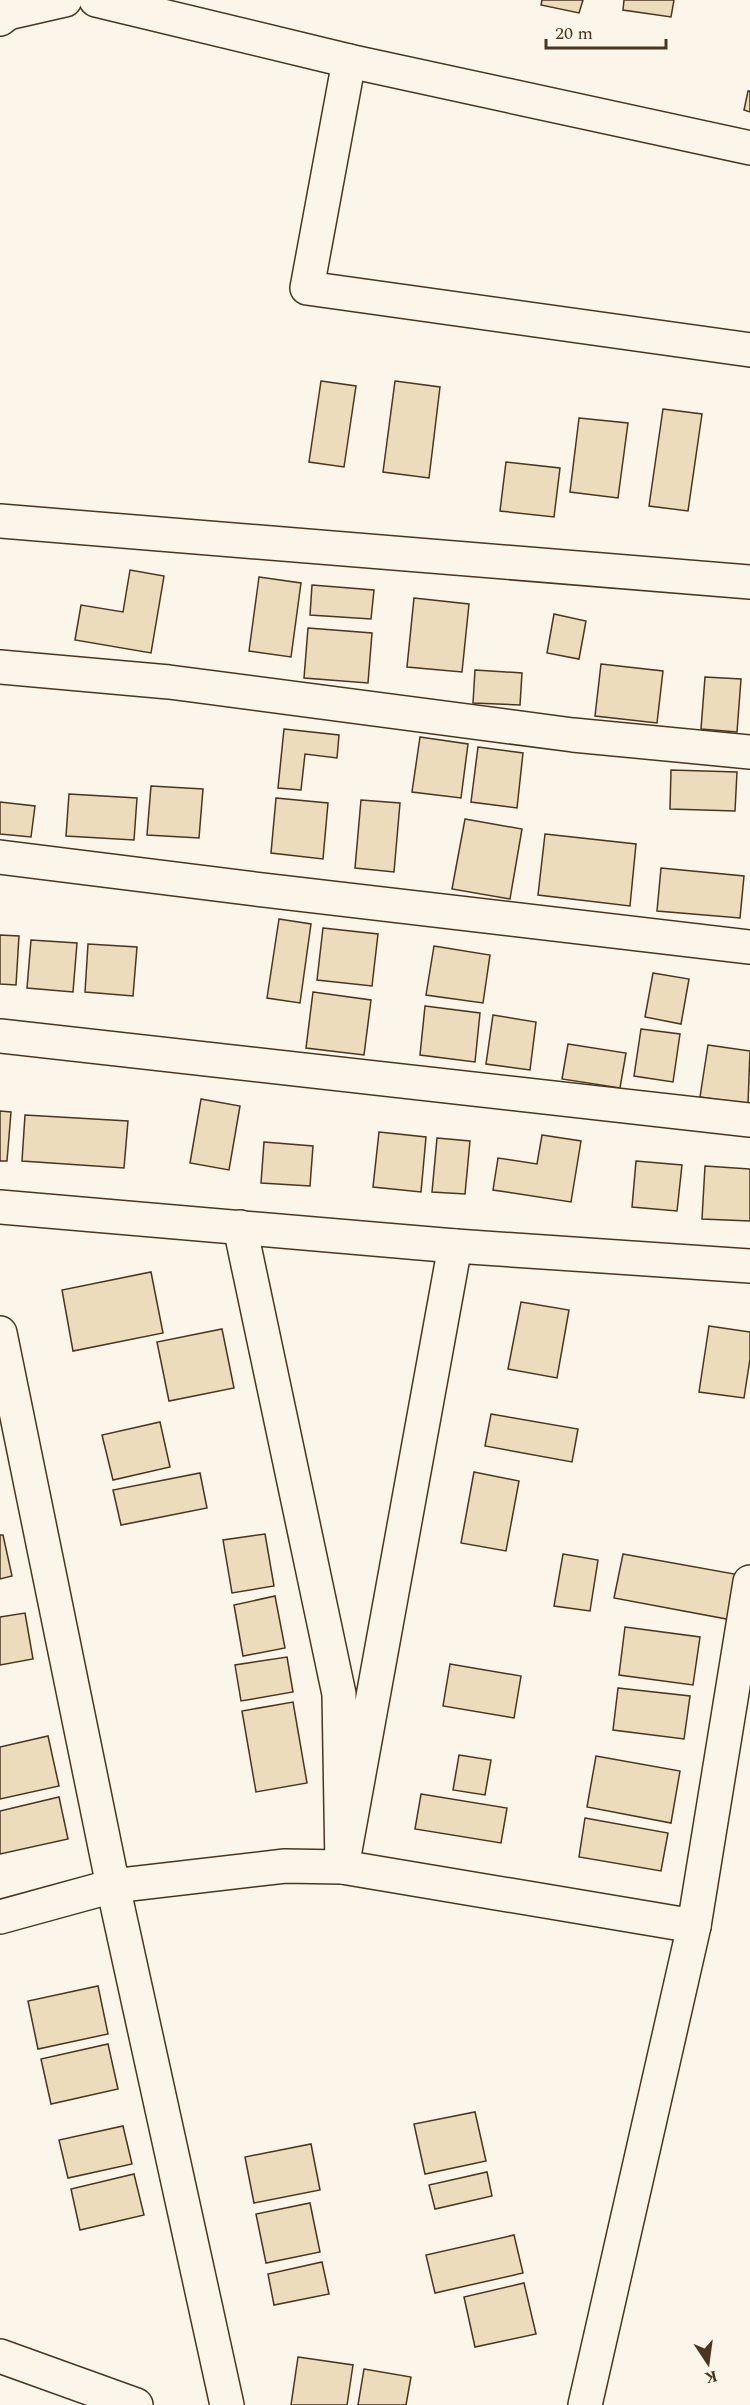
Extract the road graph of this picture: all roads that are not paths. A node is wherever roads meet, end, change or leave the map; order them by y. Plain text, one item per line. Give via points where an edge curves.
1 (65, 0) edge
2 (96, 0) edge
3 (0, 19) edge
4 (349, 61) junction
5 (750, 148) edge
6 (750, 350) edge
7 (0, 521) edge
8 (750, 582) edge
9 (0, 667) edge
10 (750, 752) edge
11 (0, 857) edge
12 (750, 947) edge
13 (0, 1036) edge
14 (750, 1120) edge
15 (0, 1207) edge
16 (240, 1227) junction
17 (455, 1246) junction
18 (750, 1266) edge
19 (0, 1334) edge
20 (750, 1582) edge
21 (342, 1866) junction
22 (113, 1886) junction
23 (0, 1917) edge
24 (694, 1926) junction
25 (0, 2356) edge
26 (136, 2405) edge
27 (227, 2405) edge
28 (585, 2405) edge

1 - 3 street via 8,13
2 - 4 street
4 - 5 street
4 - 6 street via 307,288
7 - 8 street
9 - 10 street via 168,682 573,735
11 - 12 street
13 - 14 street
15 - 16 street
16 - 17 street
16 - 21 street via 339,1694
17 - 18 street
17 - 21 street
19 - 22 street
20 - 24 street
21 - 22 street via 285,1866
21 - 24 street
22 - 23 street
22 - 27 street
24 - 28 street
25 - 26 street

